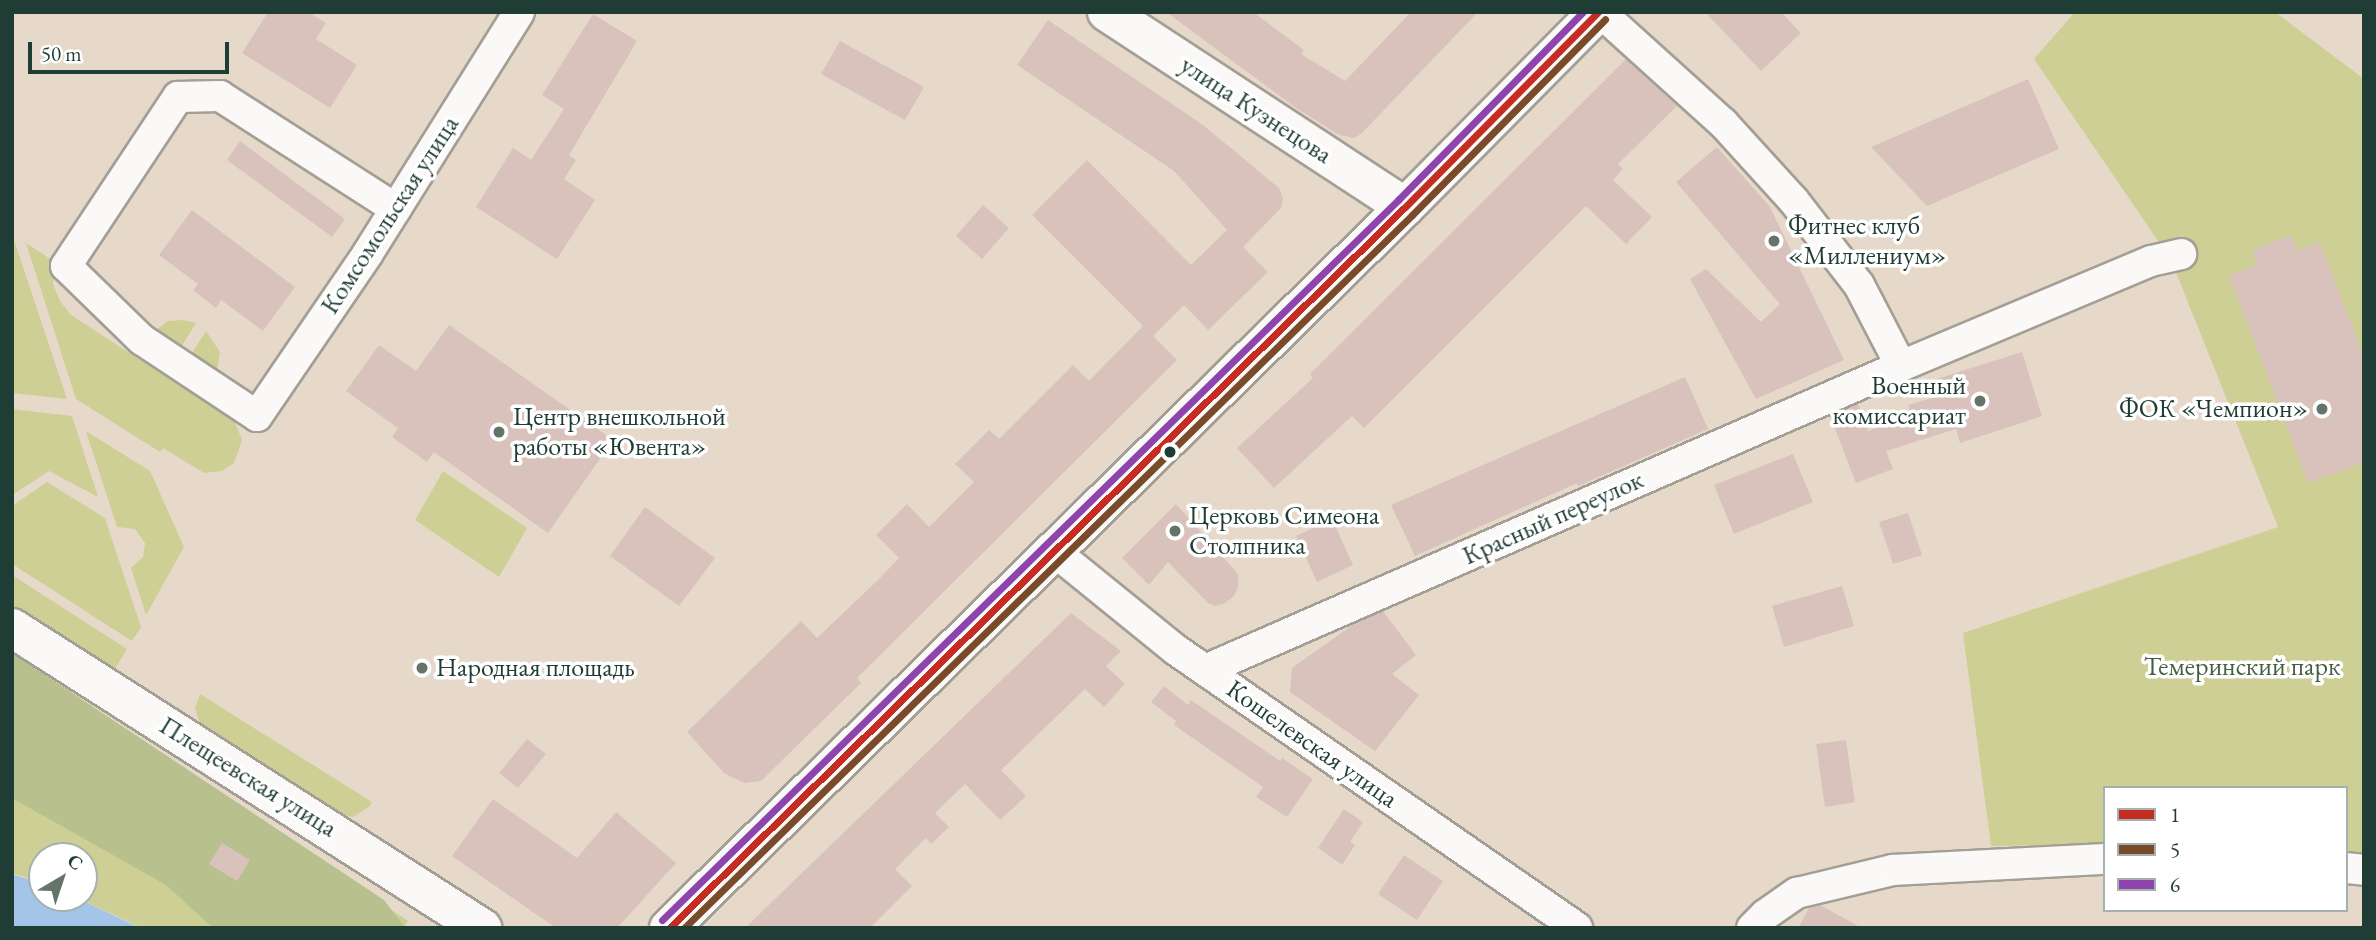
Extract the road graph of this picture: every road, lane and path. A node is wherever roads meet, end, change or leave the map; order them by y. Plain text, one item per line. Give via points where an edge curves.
1 (519, 12) edge
2 (1107, 12) edge
3 (1599, 12) edge
4 (1405, 208) junction
5 (396, 209) junction
6 (2181, 254) dead end
7 (1901, 366) junction
8 (1054, 551) junction
9 (12, 628) edge
10 (1205, 670) junction
11 (2103, 859) edge
12 (482, 928) edge
13 (669, 928) edge
14 (1577, 928) edge
15 (1752, 928) edge

1 - 5 street, Комсомольская улица
2 - 4 main road, улица Кузнецова
3 - 4 main road
3 - 7 street via 1723,123 1794,201 1860,285
4 - 8 main road
5 - 5 street, Комсомольская улица via 220,96 178,97 66,266 142,340 257,421
6 - 7 street, Красный переулок via 2151,261
7 - 10 street, Красный переулок
8 - 10 street, Кошелевская улица
8 - 13 main road
9 - 12 main road, Плещеевская улица
10 - 14 street, Кошелевская улица
11 - 15 street via 1893,870 1797,893

